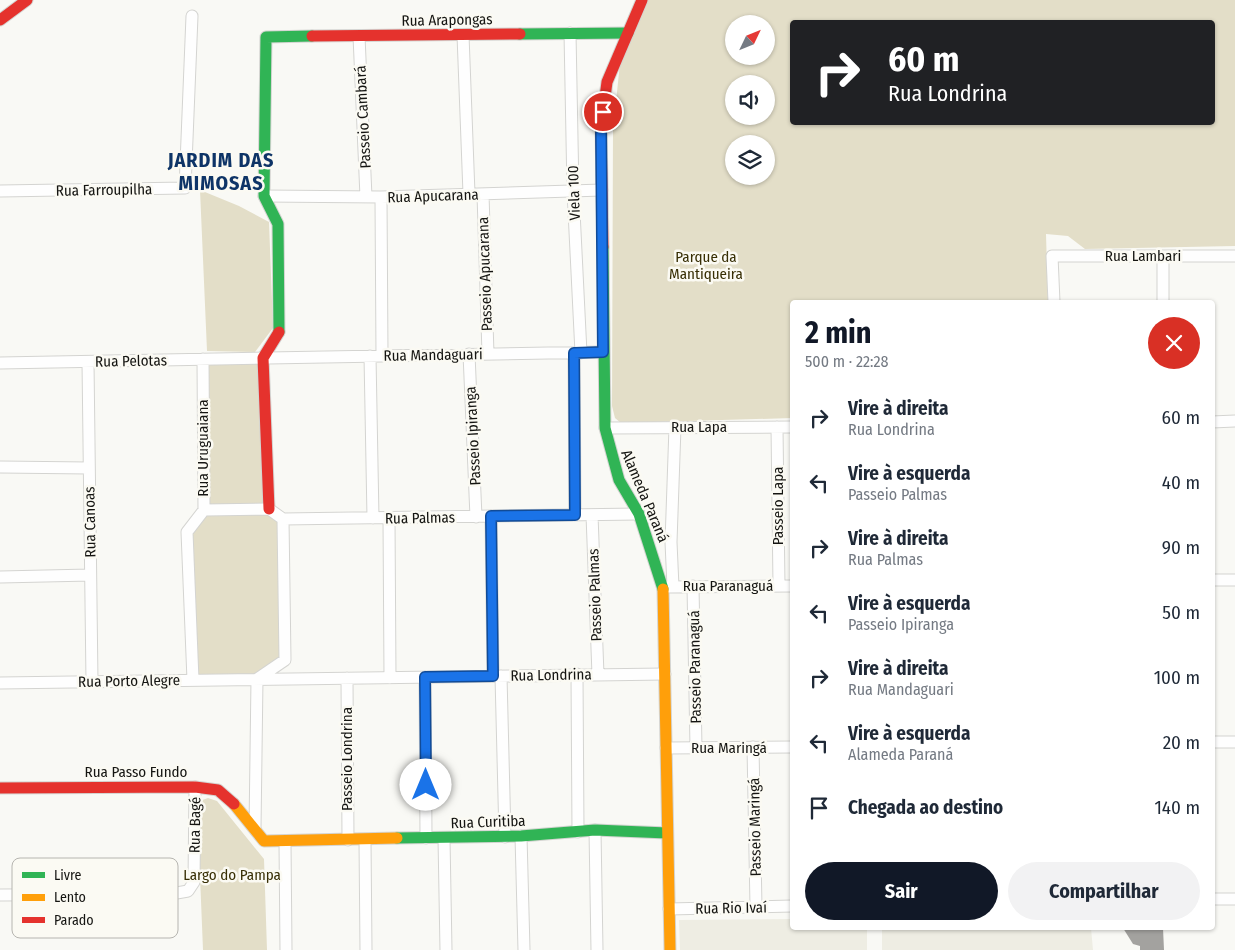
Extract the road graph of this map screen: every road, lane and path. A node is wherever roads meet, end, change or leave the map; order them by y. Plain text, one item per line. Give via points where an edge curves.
1 (27, 0) edge
2 (642, 0) edge
3 (192, 16) dead end
4 (0, 20) edge
5 (628, 33) junction
6 (570, 34) junction
7 (463, 35) junction
8 (359, 36) junction
9 (602, 190) junction
10 (0, 191) edge
11 (574, 191) junction
12 (469, 194) junction
13 (483, 194) junction
14 (264, 196) junction
15 (366, 197) junction
16 (381, 198) junction
17 (1235, 256) edge
18 (1163, 257) junction
19 (1054, 300) edge
20 (1163, 300) edge
21 (603, 352) junction
22 (577, 353) junction
23 (469, 354) junction
24 (488, 354) junction
25 (370, 356) junction
26 (382, 356) junction
27 (262, 358) junction
28 (203, 360) junction
29 (88, 362) junction
30 (0, 363) edge
31 (1235, 421) edge
32 (1215, 422) edge
33 (675, 427) junction
34 (777, 427) junction
35 (790, 427) edge
36 (605, 428) junction
37 (0, 467) edge
38 (89, 468) junction
39 (269, 509) junction
40 (204, 510) junction
41 (592, 514) junction
42 (639, 514) junction
43 (575, 515) junction
44 (491, 516) junction
45 (476, 517) junction
46 (373, 518) junction
47 (389, 518) junction
48 (283, 519) junction
49 (90, 575) junction
50 (0, 577) edge
51 (1215, 580) edge
52 (1235, 580) edge
53 (693, 586) junction
54 (778, 586) junction
55 (790, 586) edge
56 (668, 587) junction
57 (577, 674) junction
58 (598, 674) junction
59 (666, 674) junction
60 (497, 676) junction
61 (425, 677) junction
62 (347, 678) junction
63 (390, 678) junction
64 (257, 679) junction
65 (193, 680) junction
66 (92, 682) junction
67 (0, 683) edge
68 (1215, 742) edge
69 (1235, 742) edge
70 (790, 747) edge
71 (666, 748) junction
72 (696, 748) junction
73 (753, 748) junction
74 (195, 787) junction
75 (0, 788) edge
76 (255, 829) junction
77 (595, 830) junction
78 (578, 832) junction
79 (668, 833) junction
80 (521, 836) junction
81 (505, 837) junction
82 (426, 838) junction
83 (444, 838) junction
84 (348, 840) junction
85 (366, 840) junction
86 (285, 842) junction
87 (178, 893) edge
88 (1215, 899) edge
89 (1235, 899) edge
90 (790, 906) edge
91 (756, 907) junction
92 (669, 909) junction
93 (286, 950) edge
94 (366, 950) edge
95 (446, 950) edge
96 (524, 950) edge
97 (597, 950) edge
98 (670, 950) edge

1 - 4 street
2 - 5 street, Alameda Paraná
3 - 10 street, Rua Farroupilha via 186,188
5 - 6 street, Rua Arapongas
5 - 9 street, Alameda Paraná via 607,82 601,127
6 - 7 street, Rua Arapongas
6 - 11 street, Viela 100
7 - 8 street, Rua Arapongas
7 - 12 street
8 - 14 street, Rua Arapongas via 266,38
8 - 15 street, Passeio Cambará
9 - 11 street, Rua Apucarana
9 - 21 street, Alameda Paraná
11 - 13 street, Rua Apucarana
11 - 22 street, Viela 100
12 - 13 street, Rua Apucarana
12 - 16 street, Rua Apucarana
13 - 24 street, Passeio Apucarana
14 - 15 street, Rua Apucarana
14 - 27 street via 278,224 280,331
15 - 16 street, Rua Apucarana
16 - 26 street
17 - 18 street, Rua Lambari
18 - 19 street, Rua Lambari via 1052,256
18 - 20 street
21 - 22 street, Rua Mandaguari
21 - 36 street, Alameda Paraná
22 - 24 street, Rua Mandaguari
22 - 43 street
23 - 24 street, Rua Mandaguari
23 - 26 street, Rua Mandaguari
23 - 45 street, Passeio Ipiranga
25 - 26 street, Rua Mandaguari
25 - 27 street, Rua Mandaguari
25 - 46 street
27 - 28 street, Rua Pelotas
27 - 39 street
28 - 29 street, Rua Pelotas
28 - 40 street, Rua Uruguaiana
29 - 30 street, Rua Pelotas
29 - 38 street, Rua Canoas
31 - 32 street
33 - 34 street, Rua Lapa
33 - 36 street, Rua Lapa
33 - 56 street
34 - 35 street, Rua Lapa
34 - 54 street, Passeio Lapa
36 - 42 street, Alameda Paraná via 619,480
37 - 38 street
38 - 49 street, Rua Canoas
39 - 40 street
39 - 48 street
40 - 65 street, Rua Uruguaiana via 187,532
41 - 42 street, Rua Palmas
41 - 43 street, Rua Palmas
41 - 58 street, Passeio Palmas
42 - 56 street, Alameda Paraná
43 - 44 street, Rua Palmas
44 - 45 street, Rua Palmas
44 - 60 street
45 - 47 street, Rua Palmas
46 - 47 street, Rua Palmas
46 - 48 street, Rua Palmas
47 - 63 street
48 - 64 street via 285,660
49 - 50 street
49 - 66 street, Rua Canoas
51 - 52 street
53 - 54 street, Rua Paranaguá
53 - 56 street, Rua Paranaguá
53 - 72 street, Passeio Paranaguá
54 - 55 street, Rua Paranaguá
56 - 59 street, Alameda Paraná
57 - 58 street, Rua Londrina
57 - 60 street, Rua Londrina
57 - 78 street
58 - 59 street, Rua Londrina
59 - 71 street, Alameda Paraná
60 - 61 street, Rua Londrina
60 - 81 street
61 - 63 street, Rua Londrina
61 - 82 street
62 - 63 street, Rua Londrina
62 - 64 street, Rua Londrina
62 - 84 street, Passeio Londrina
64 - 65 street, Rua Porto Alegre
64 - 76 street
65 - 66 street, Rua Porto Alegre
66 - 67 street, Rua Porto Alegre
68 - 69 street
70 - 73 street, Rua Maringá
71 - 72 street, Rua Maringá
71 - 79 street, Alameda Paraná
72 - 73 street, Rua Maringá
73 - 91 street, Passeio Maringá
74 - 75 street, Rua Passo Fundo
74 - 76 street, Rua Passo Fundo via 218,790 233,802
74 - 87 street, Rua Bagé via 194,882 188,891
76 - 86 street, Rua Curitiba via 264,840
77 - 78 street, Rua Curitiba
77 - 79 street, Rua Curitiba
77 - 97 street
78 - 80 street, Rua Curitiba
79 - 92 street, Alameda Paraná
80 - 81 street, Rua Curitiba
80 - 96 street
81 - 83 street, Rua Curitiba
82 - 83 street, Rua Curitiba
82 - 85 street, Rua Curitiba
83 - 95 street
84 - 85 street, Rua Curitiba
84 - 86 street, Rua Curitiba
85 - 94 street
86 - 93 street
88 - 89 street
90 - 91 street, Rua Rio Ivaí
91 - 92 street, Rua Rio Ivaí
92 - 98 street, Alameda Paraná

